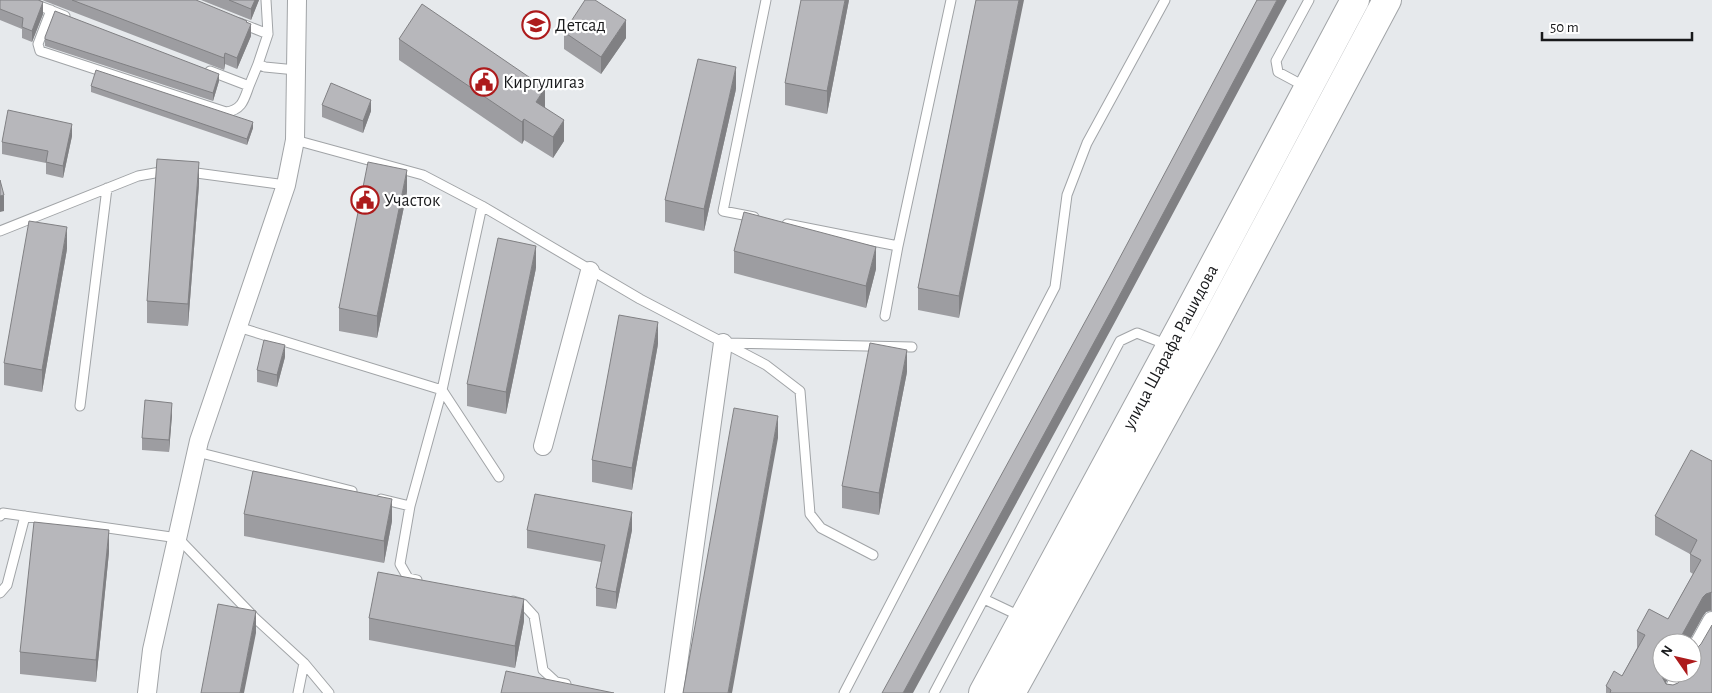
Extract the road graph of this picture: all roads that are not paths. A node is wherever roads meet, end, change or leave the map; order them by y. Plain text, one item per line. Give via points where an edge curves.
1 (25, 0) edge
2 (266, 0) edge
3 (297, 0) edge
4 (766, 0) edge
5 (951, 0) edge
6 (1165, 0) edge
7 (1309, 0) edge
8 (1355, 0) edge
9 (1387, 0) edge
10 (51, 10) junction
11 (234, 20) edge
12 (78, 21) edge
13 (268, 34) junction
14 (258, 64) junction
15 (204, 69) edge
16 (296, 70) junction
17 (250, 86) junction
18 (1309, 88) junction
19 (295, 140) junction
20 (286, 185) junction
21 (107, 188) junction
22 (482, 206) junction
23 (762, 219) edge
24 (782, 223) edge
25 (0, 232) edge
26 (898, 246) junction
27 (590, 271) junction
28 (885, 316) dead end
29 (238, 327) junction
30 (1177, 336) junction
31 (1207, 338) junction
32 (723, 343) junction
33 (912, 347) dead end
34 (442, 390) junction
35 (80, 406) dead end
36 (543, 446) dead end
37 (197, 452) junction
38 (498, 476) dead end
39 (361, 494) edge
40 (371, 496) edge
41 (410, 506) junction
42 (0, 516) edge
43 (25, 516) junction
44 (178, 538) junction
45 (873, 554) dead end
46 (427, 582) edge
47 (0, 593) edge
48 (984, 599) junction
49 (504, 600) edge
50 (1024, 618) junction
51 (1712, 621) edge
52 (1702, 638) edge
53 (304, 663) junction
54 (574, 686) edge
55 (146, 693) edge
56 (298, 693) edge
57 (329, 693) edge
58 (674, 693) edge
59 (844, 693) edge
60 (934, 693) edge
61 (983, 693) edge
62 (1011, 693) edge

1 - 10 lane
2 - 13 lane
3 - 16 street
4 - 23 lane via 723,211
5 - 26 lane
6 - 59 lane via 1087,143 1067,195 1055,287
7 - 18 lane via 1276,61 1278,72
8 - 18 main road, улица Шарафа Рашидова
9 - 31 main road
10 - 12 lane
10 - 17 lane via 38,44 40,51 226,112 235,111 242,104
11 - 13 lane
13 - 14 lane
14 - 16 lane
14 - 17 lane
15 - 17 lane
16 - 19 street
18 - 30 main road, улица Шарафа Рашидова
19 - 20 street
19 - 22 lane via 423,175
20 - 21 lane via 178,171 138,176
20 - 29 street
21 - 25 lane
21 - 35 lane
22 - 27 lane
22 - 34 lane
24 - 26 lane
26 - 28 lane
27 - 32 lane
27 - 36 street
29 - 34 lane
29 - 37 street
30 - 31 main road
30 - 48 lane via 1137,332 1120,341
30 - 50 main road, улица Шарафа Рашидова
31 - 62 main road
32 - 33 lane
32 - 45 lane via 766,366 800,391 810,514 821,528
32 - 58 street
34 - 38 lane
34 - 41 lane
37 - 39 lane
37 - 44 street
40 - 41 lane
41 - 46 lane via 400,564 408,578
42 - 43 lane via 4,513
43 - 44 lane
43 - 47 lane via 8,585
44 - 53 lane via 255,618
44 - 55 street via 152,650
48 - 50 lane
48 - 60 lane
49 - 54 lane via 523,604 534,616 543,670 556,682
50 - 61 main road, улица Шарафа Рашидова
51 - 52 street
53 - 56 lane
53 - 57 lane

